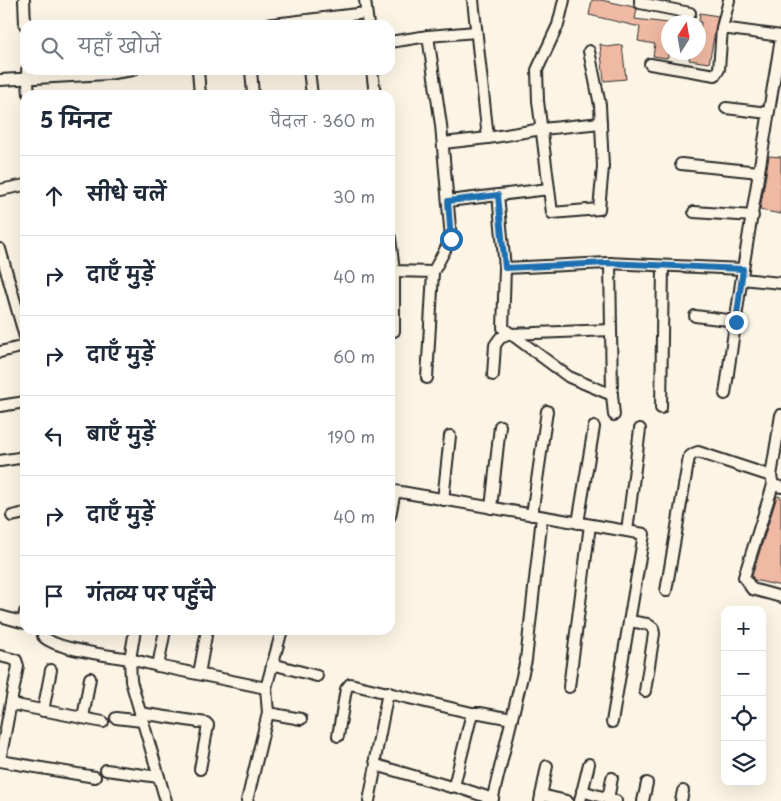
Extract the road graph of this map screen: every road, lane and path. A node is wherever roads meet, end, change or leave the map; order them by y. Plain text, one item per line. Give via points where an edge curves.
1 (24, 0) edge
2 (365, 0) edge
3 (473, 0) edge
4 (564, 0) edge
5 (640, 0) edge
6 (729, 0) edge
7 (366, 13) junction
8 (690, 13) dead end
9 (25, 20) edge
10 (322, 20) edge
11 (367, 20) edge
12 (722, 28) junction
13 (476, 32) junction
14 (428, 36) junction
15 (781, 37) edge
16 (395, 41) edge
17 (589, 51) dead end
18 (650, 64) dead end
19 (22, 75) edge
20 (27, 75) edge
21 (198, 75) edge
22 (251, 75) edge
23 (310, 75) edge
24 (373, 75) edge
25 (0, 80) edge
26 (29, 90) edge
27 (200, 90) edge
28 (253, 90) edge
29 (311, 90) edge
30 (374, 90) edge
31 (726, 108) dead end
32 (768, 113) junction
33 (601, 123) junction
34 (542, 129) junction
35 (488, 138) junction
36 (442, 142) junction
37 (681, 164) dead end
38 (758, 172) junction
39 (20, 186) edge
40 (549, 189) junction
41 (0, 190) edge
42 (498, 195) junction
43 (448, 201) junction
44 (694, 212) dead end
45 (753, 216) junction
46 (0, 249) edge
47 (610, 263) junction
48 (663, 266) junction
49 (505, 268) junction
50 (395, 271) edge
51 (434, 272) junction
52 (743, 274) junction
53 (781, 283) edge
54 (695, 316) dead end
55 (20, 319) edge
56 (736, 322) junction
57 (611, 330) junction
58 (510, 334) junction
59 (20, 347) edge
60 (0, 352) edge
61 (493, 375) dead end
62 (427, 378) dead end
63 (725, 394) dead end
64 (612, 395) junction
65 (20, 403) edge
66 (0, 406) edge
67 (661, 408) dead end
68 (547, 411) dead end
69 (614, 414) dead end
70 (781, 415) edge
71 (500, 426) dead end
72 (594, 428) dead end
73 (640, 429) dead end
74 (450, 436) dead end
75 (20, 458) edge
76 (0, 461) edge
77 (775, 483) edge
78 (395, 491) edge
79 (443, 500) junction
80 (491, 508) junction
81 (20, 514) edge
82 (12, 516) dead end
83 (537, 516) junction
84 (578, 523) junction
85 (590, 525) junction
86 (627, 531) junction
87 (666, 591) dead end
88 (781, 597) edge
89 (0, 616) edge
90 (20, 618) edge
91 (629, 621) junction
92 (43, 635) edge
93 (133, 635) edge
94 (164, 635) edge
95 (206, 635) edge
96 (281, 635) edge
97 (0, 656) edge
98 (130, 659) junction
99 (272, 664) junction
100 (158, 666) junction
101 (51, 670) dead end
102 (199, 674) junction
103 (317, 676) dead end
104 (90, 678) dead end
105 (569, 687) dead end
106 (266, 688) junction
107 (645, 691) dead end
108 (388, 692) junction
109 (11, 704) junction
110 (43, 710) junction
111 (268, 713) junction
112 (472, 713) junction
113 (141, 717) junction
114 (83, 718) junction
115 (116, 718) dead end
116 (301, 719) dead end
117 (512, 719) junction
118 (103, 722) dead end
119 (612, 722) dead end
120 (338, 736) dead end
121 (0, 760) edge
122 (589, 764) dead end
123 (376, 765) junction
124 (547, 766) dead end
125 (200, 769) dead end
126 (106, 770) dead end
127 (159, 777) junction
128 (95, 778) dead end
129 (612, 778) dead end
130 (647, 783) dead end
131 (454, 786) junction
132 (581, 796) edge
133 (540, 798) edge
134 (492, 800) edge
135 (612, 800) edge
136 (166, 801) edge
137 (247, 801) edge
138 (368, 801) edge
139 (567, 801) edge
140 (643, 801) edge

1 - 9 street
2 - 7 street
3 - 13 street
4 - 34 street via 558,25 537,70
5 - 8 street via 640,3
6 - 12 street
7 - 10 street
7 - 11 street
12 - 15 street
12 - 18 street via 719,69 715,75
13 - 14 street
13 - 35 street
14 - 16 street
14 - 36 street
15 - 32 street
17 - 33 street
19 - 25 street
20 - 26 street
21 - 27 street
22 - 28 street
23 - 29 street
24 - 30 street
31 - 32 street
32 - 38 street
33 - 34 street
33 - 40 street via 603,167 599,209 552,212
34 - 35 street
34 - 40 street
35 - 36 street
36 - 43 street
37 - 38 street
38 - 45 street
39 - 41 street
40 - 42 street
42 - 43 street
42 - 49 street
43 - 51 street via 451,239
44 - 45 street
45 - 52 street
46 - 55 street
47 - 48 street
47 - 49 street
47 - 57 street
48 - 52 street
48 - 67 street
49 - 58 street via 503,328
50 - 51 street
51 - 62 street
52 - 53 street
52 - 56 street
54 - 56 street
56 - 63 street
57 - 58 street
57 - 64 street
58 - 61 street via 500,338 495,345
58 - 64 street via 569,377
59 - 60 street
64 - 69 street
65 - 66 street
68 - 83 street
70 - 77 street
71 - 80 street
72 - 84 street
73 - 86 street
74 - 79 street
75 - 76 street
77 - 87 street via 698,452 689,457
77 - 88 street via 744,576 752,589
78 - 79 street
79 - 80 street
80 - 83 street
81 - 82 street
83 - 84 street
83 - 117 street via 526,660
84 - 85 street
85 - 86 street
85 - 105 street
86 - 91 street via 644,534
89 - 90 street
91 - 107 street via 647,624 654,634
91 - 119 street
92 - 98 street via 63,647
93 - 98 street
94 - 100 street
95 - 102 street
96 - 99 street
97 - 109 street via 16,660 18,666
98 - 100 street
98 - 113 street via 131,681
99 - 103 street
99 - 106 street
100 - 102 street
101 - 110 street
102 - 106 street
104 - 114 street
106 - 111 street
108 - 112 street
108 - 120 street via 350,684 346,689
108 - 123 street
109 - 110 street
109 - 121 street
110 - 114 street
111 - 116 street
111 - 137 street
112 - 117 street
112 - 131 street
113 - 115 street
113 - 125 street via 206,723
113 - 127 street
114 - 118 street
117 - 134 street
121 - 128 street
122 - 132 street
123 - 131 street
123 - 138 street
124 - 133 street
126 - 127 street
127 - 136 street
129 - 135 street
130 - 140 street
131 - 134 street
132 - 135 street
133 - 139 street

